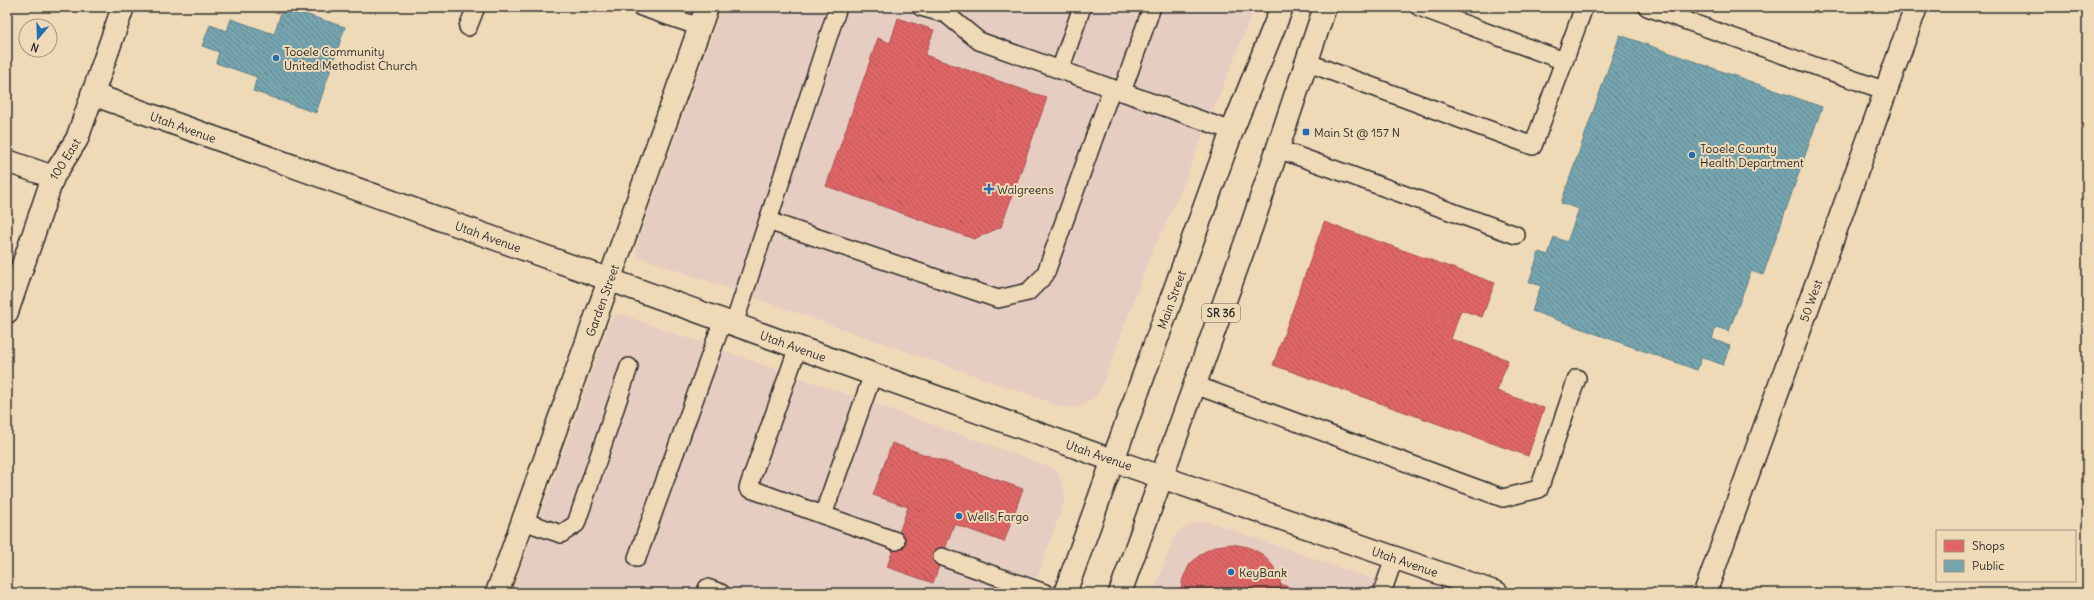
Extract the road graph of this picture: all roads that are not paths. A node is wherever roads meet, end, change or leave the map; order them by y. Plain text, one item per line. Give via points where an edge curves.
1 (123, 7) edge
2 (476, 7) edge
3 (641, 7) edge
4 (707, 7) edge
5 (838, 7) edge
6 (921, 7) edge
7 (1082, 7) edge
8 (1152, 7) edge
9 (1282, 7) edge
10 (1326, 7) edge
11 (1419, 7) edge
12 (1584, 7) edge
13 (1647, 7) edge
14 (1916, 7) edge
15 (468, 27) dead end
16 (700, 27) junction
17 (1564, 61) junction
18 (1306, 62) junction
19 (1060, 70) junction
20 (1117, 90) junction
21 (1886, 91) junction
22 (92, 94) junction
23 (1232, 131) junction
24 (1278, 149) junction
25 (7, 161) edge
26 (53, 177) junction
27 (768, 221) junction
28 (1516, 235) dead end
29 (611, 279) junction
30 (7, 312) edge
31 (729, 322) junction
32 (798, 347) junction
33 (629, 367) dead end
34 (873, 374) junction
35 (1578, 378) dead end
36 (1195, 385) junction
37 (1112, 460) junction
38 (1162, 477) junction
39 (823, 515) junction
40 (523, 521) junction
41 (896, 541) dead end
42 (942, 557) dead end
43 (637, 558) dead end
44 (1394, 558) junction
45 (1468, 588) edge
46 (497, 593) edge
47 (706, 593) edge
48 (721, 593) edge
49 (1045, 593) edge
50 (1065, 593) edge
51 (1120, 593) edge
52 (1382, 593) edge
53 (1497, 593) edge
54 (1705, 593) edge

1 - 22 main road, 100 East
2 - 15 lane
3 - 16 lane
4 - 16 main road, Garden Street
5 - 27 lane
6 - 19 lane via 946,14 979,41
7 - 19 lane
8 - 20 lane
9 - 23 main road, Main Street
10 - 18 main road, SR 36
11 - 17 lane
12 - 17 lane
13 - 21 lane
14 - 21 main road, 50 West
16 - 29 main road, Garden Street
17 - 18 lane via 1533,146
18 - 24 main road, SR 36
19 - 20 lane
20 - 23 lane
20 - 27 lane via 1045,275 1028,292 998,299
21 - 54 main road, 50 West
22 - 26 main road, 100 East via 77,139
22 - 29 main road, Utah Avenue
23 - 37 main road, Main Street
24 - 28 lane
24 - 36 main road, SR 36
25 - 26 main road
26 - 30 main road, 100 East
27 - 31 lane
29 - 31 main road, Utah Avenue
29 - 40 main road, Garden Street
31 - 32 main road, Utah Avenue
31 - 43 lane
32 - 34 main road, Utah Avenue
32 - 39 lane via 748,488
33 - 40 lane via 576,524 561,534
34 - 37 main road, Utah Avenue
34 - 39 lane
35 - 36 lane via 1538,488 1503,498
36 - 38 main road, SR 36
37 - 38 main road, Utah Avenue
37 - 50 main road, Main Street
38 - 44 main road, Utah Avenue
38 - 51 main road, SR 36
39 - 41 lane
40 - 46 main road, Garden Street
42 - 49 lane
44 - 45 main road, Utah Avenue
44 - 52 lane
45 - 53 main road, Utah Avenue
47 - 48 lane via 707,588

